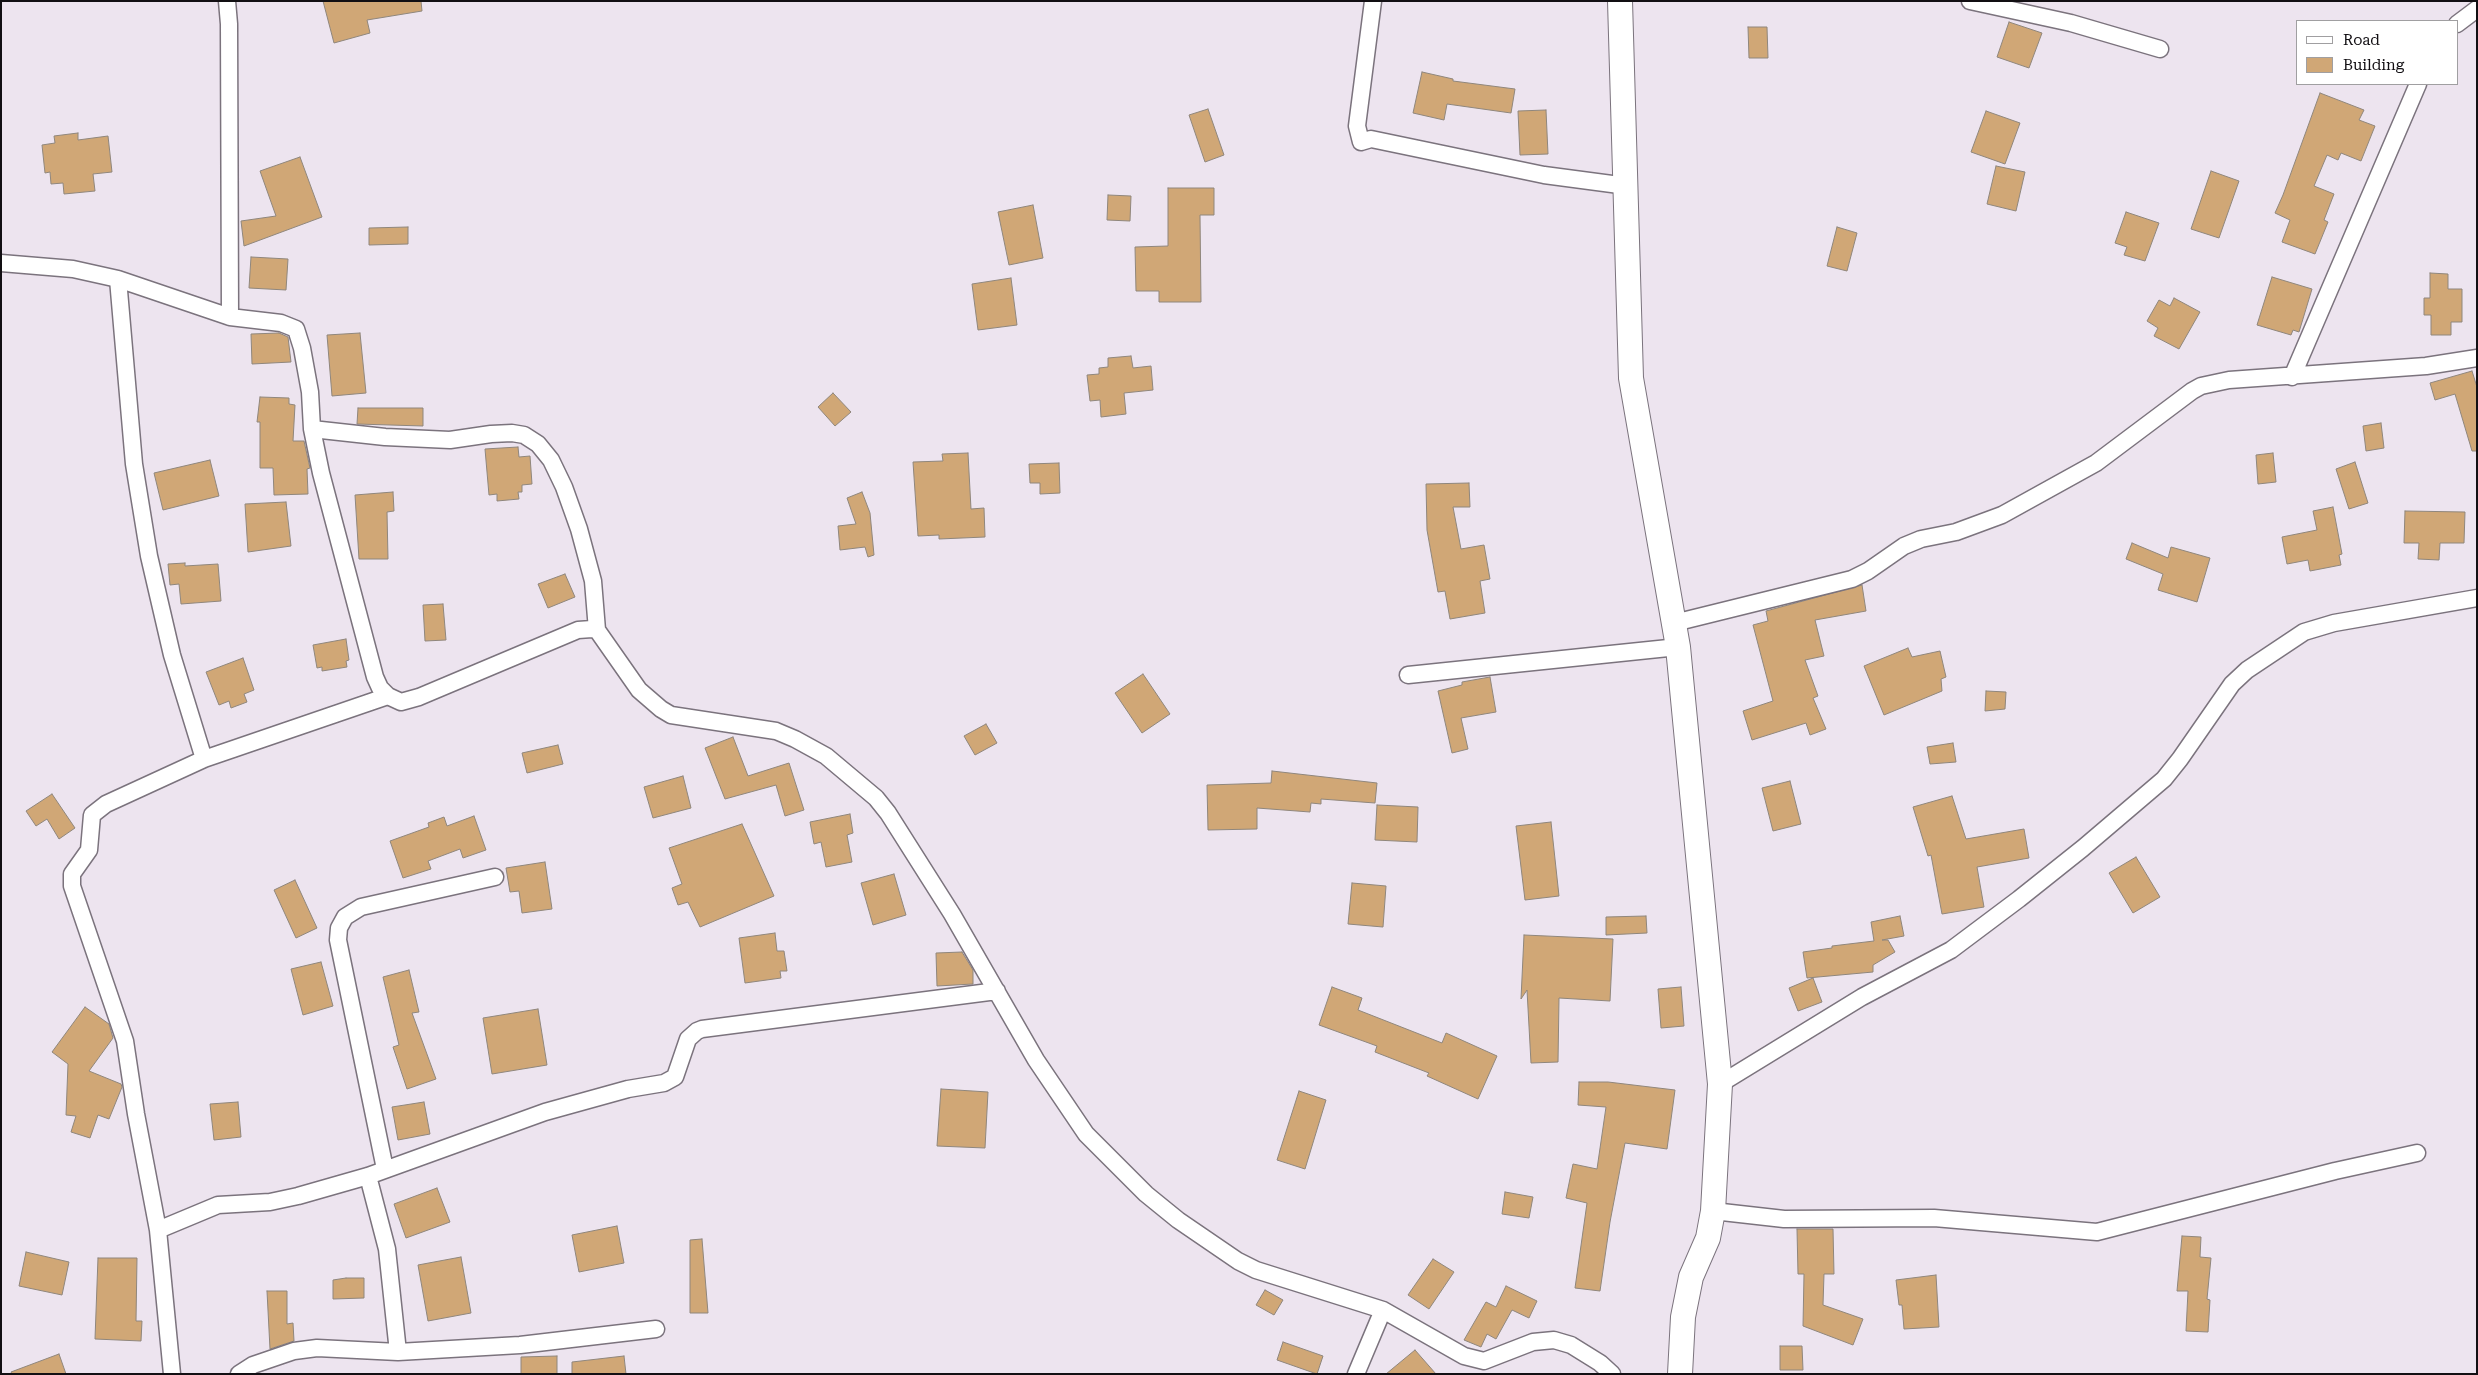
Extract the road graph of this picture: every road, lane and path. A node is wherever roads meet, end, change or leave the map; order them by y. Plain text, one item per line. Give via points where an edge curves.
1 (226, 1) edge
2 (1373, 1) edge
3 (1620, 1) edge
4 (1970, 1) edge
5 (2477, 9) edge
6 (2458, 23) edge
7 (2160, 49) dead end
8 (2418, 85) edge
9 (1627, 186) junction
10 (1, 263) edge
11 (118, 279) junction
12 (230, 317) junction
13 (2477, 358) edge
14 (2292, 377) junction
15 (312, 428) junction
16 (2477, 598) edge
17 (1674, 623) junction
18 (597, 630) junction
19 (1678, 647) junction
20 (1408, 675) dead end
21 (388, 696) junction
22 (204, 759) junction
23 (495, 877) dead end
24 (997, 991) junction
25 (1720, 1084) junction
26 (2417, 1153) dead end
27 (385, 1169) junction
28 (368, 1176) junction
29 (1713, 1211) junction
30 (158, 1230) junction
31 (1383, 1310) junction
32 (656, 1329) dead end
33 (398, 1352) junction
34 (172, 1374) edge
35 (239, 1374) edge
36 (1356, 1374) edge
37 (1612, 1374) edge
38 (1680, 1374) edge

1 - 12 street via 229,24
2 - 9 street via 1357,126 1361,142 1371,139 1544,175
3 - 9 street
4 - 7 street via 2071,23
5 - 6 street
8 - 14 street
9 - 17 street via 1631,378
10 - 11 street via 73,269
11 - 12 street
11 - 22 street via 134,464 149,556 172,655
12 - 15 street via 281,322 296,329 310,392
13 - 14 street via 2426,366
14 - 17 street via 2228,380 2201,386 2096,463 2002,515 1904,546 1852,579
15 - 18 street via 385,437 450,440 512,433 524,435 538,444 551,460 579,529 593,581
15 - 21 street via 375,677
16 - 25 street via 2334,623 2296,637 2232,684 2164,778 2019,899 1951,950 1862,997
17 - 19 street
18 - 21 street via 578,630 419,697 400,702
18 - 24 street via 640,690 661,709 683,718 776,731 826,756 876,798 931,880
19 - 20 street
19 - 25 street
21 - 22 street
22 - 30 street via 99,809 91,819 89,850 74,870 72,879 125,1041
23 - 27 street via 361,907 345,917 339,928 338,940
24 - 27 street via 702,1029 688,1039 672,1079 545,1112
24 - 31 street via 1036,1060 1086,1134 1146,1194 1218,1249 1256,1270
25 - 29 street
26 - 29 street via 2097,1232 1934,1218 1784,1219
27 - 28 street
28 - 30 street via 270,1202 218,1205
28 - 33 street via 387,1249
29 - 38 street via 1708,1238 1691,1277 1683,1317
30 - 34 street
31 - 36 street
31 - 37 street via 1476,1360 1489,1359 1533,1342 1554,1340 1571,1345
32 - 33 street via 520,1345
33 - 35 street via 294,1351 253,1365

